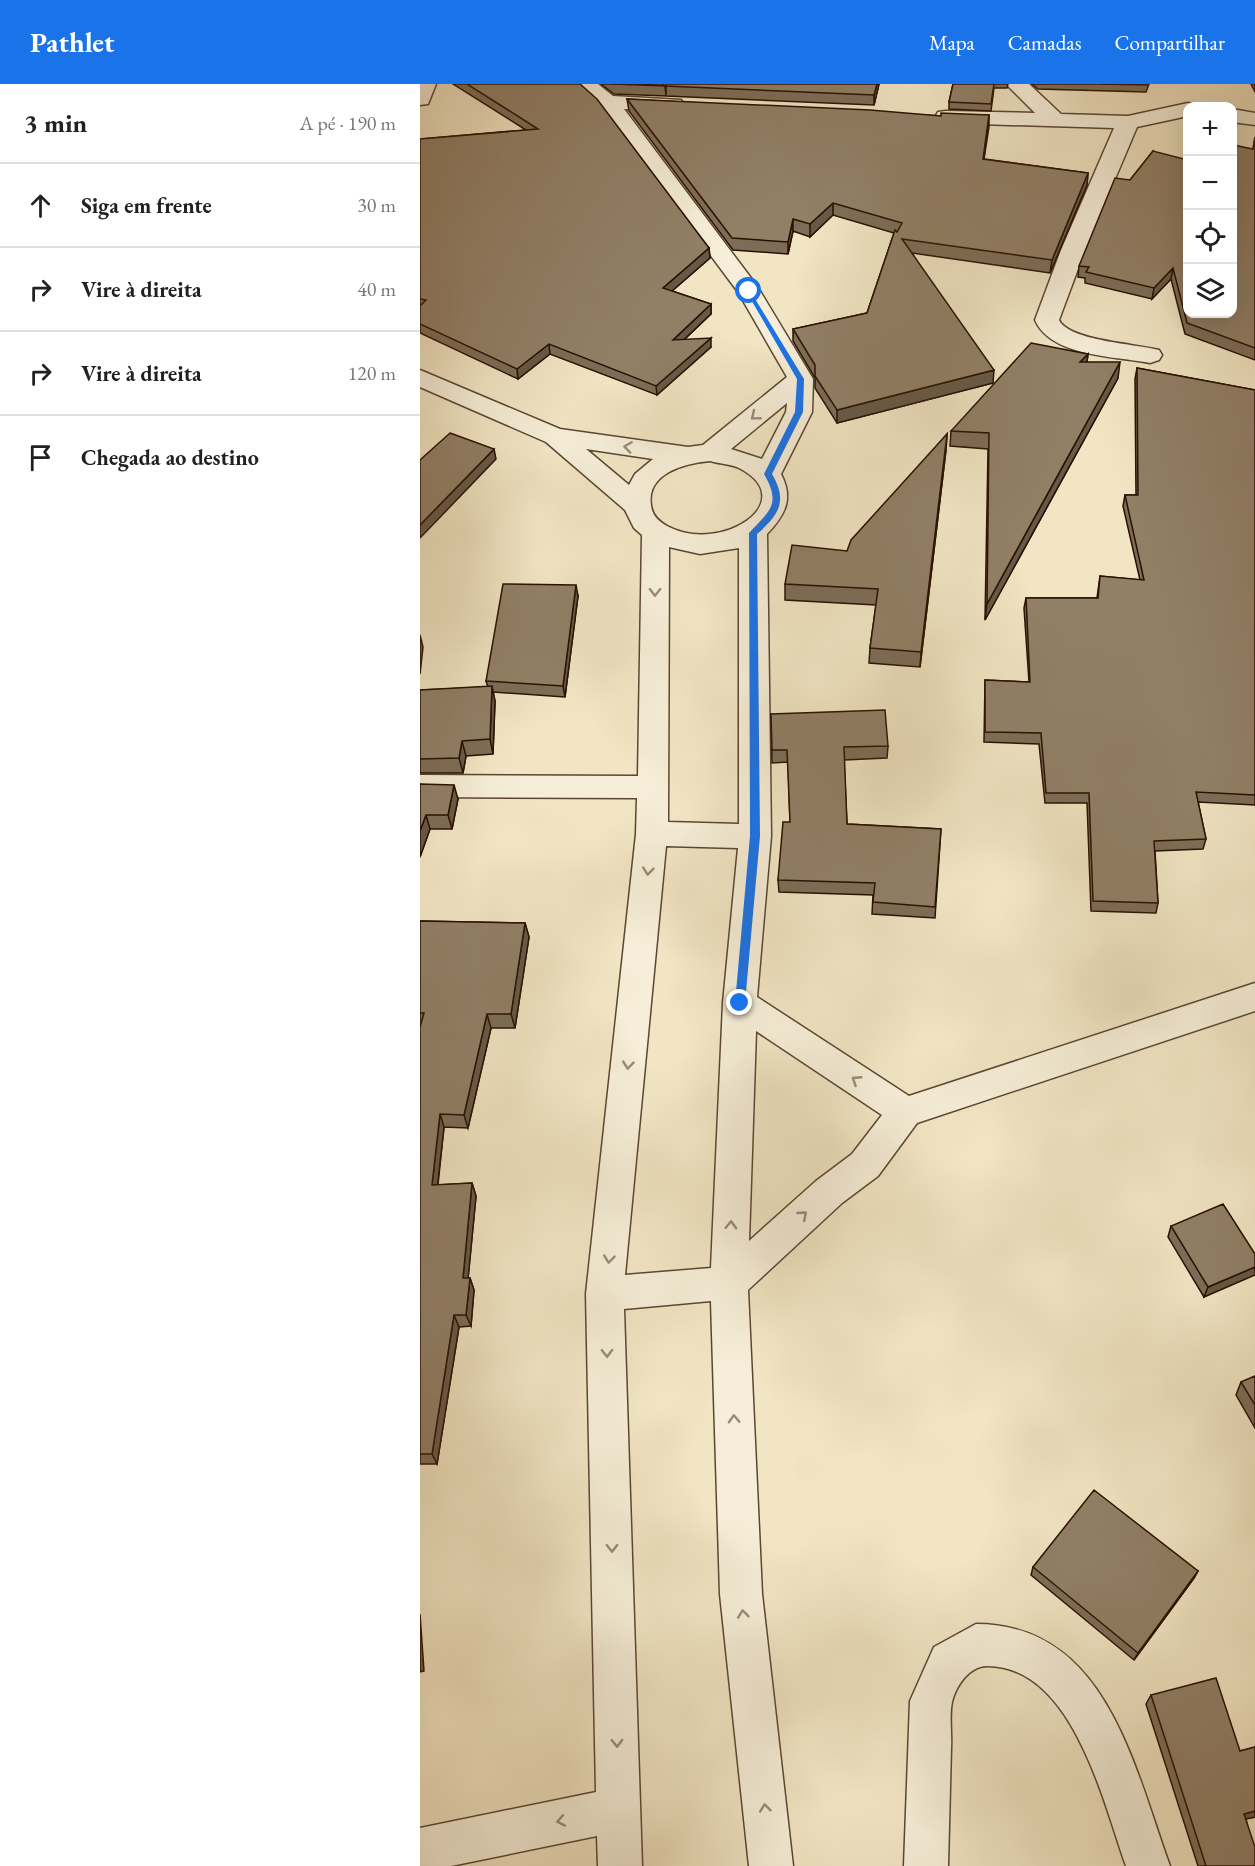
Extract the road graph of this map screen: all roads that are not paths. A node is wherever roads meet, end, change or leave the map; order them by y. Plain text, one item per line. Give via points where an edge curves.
1 (425, 84) edge
2 (584, 84) edge
3 (1017, 84) edge
4 (420, 99) edge
5 (608, 102) junction
6 (1183, 104) edge
7 (691, 105) edge
8 (927, 116) edge
9 (1237, 116) edge
10 (1255, 118) edge
11 (1057, 122) junction
12 (1128, 122) junction
13 (1150, 355) dead end
14 (420, 378) edge
15 (800, 379) junction
16 (555, 436) junction
17 (698, 454) junction
18 (768, 474) junction
19 (636, 505) junction
20 (656, 533) junction
21 (753, 533) junction
22 (420, 786) edge
23 (653, 787) junction
24 (651, 834) junction
25 (755, 836) junction
26 (1255, 997) edge
27 (740, 1003) junction
28 (905, 1112) junction
29 (729, 1283) junction
30 (606, 1294) junction
31 (618, 1810) junction
32 (420, 1850) edge
33 (620, 1866) edge
34 (771, 1866) edge
35 (926, 1866) edge
36 (1148, 1866) edge

1 - 4 street
2 - 5 street
3 - 11 street
5 - 7 street
5 - 15 street via 749,291
6 - 12 street
8 - 11 street
9 - 10 street
11 - 12 street
12 - 13 street via 1047,320 1050,329 1075,342
14 - 16 street
15 -> 17 street
15 - 18 street via 799,412
17 -> 16 street
16 - 19 street
17 - 18 street via 743,459
17 - 19 street via 665,463 649,474 638,489
18 - 21 street via 776,489 776,504 768,520
19 - 20 street via 642,520
20 - 21 street via 678,542 704,545 730,542
20 -> 23 street
21 - 25 street
22 - 23 street
23 - 24 street
24 - 25 street
24 -> 30 street
25 - 27 street
26 - 28 street
28 -> 27 street
29 -> 27 street
29 -> 28 street via 829,1192 865,1166
29 - 30 street
34 -> 29 street via 741,1594
30 -> 31 street
31 -> 32 street
31 - 33 street
35 - 36 street via 931,1701 949,1662 976,1645 996,1645 1022,1651 1049,1667 1078,1697 1099,1730

